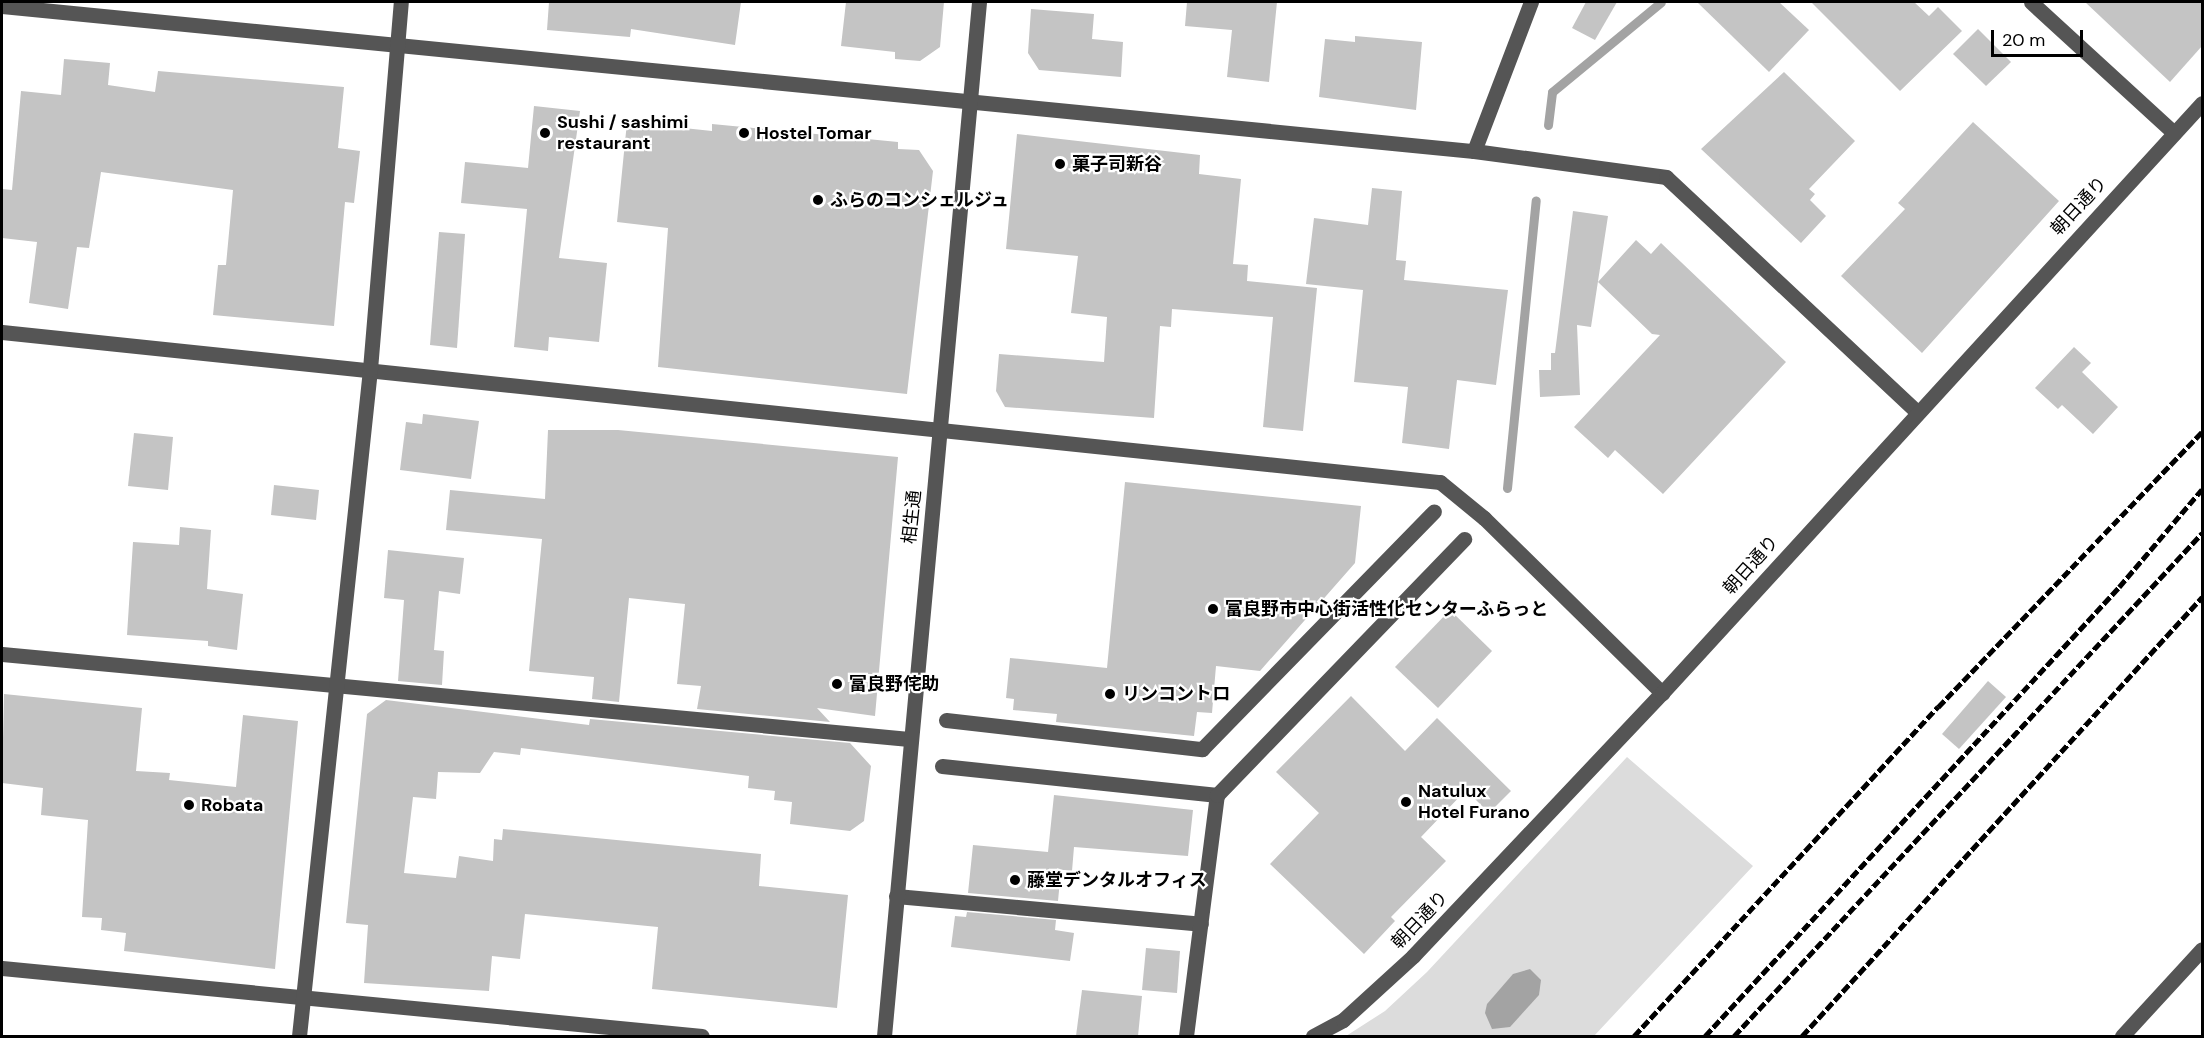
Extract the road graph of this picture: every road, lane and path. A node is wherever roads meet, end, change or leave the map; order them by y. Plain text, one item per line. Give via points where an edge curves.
1 (401, 2) edge
2 (979, 2) edge
3 (1531, 2) edge
4 (2031, 2) edge
5 (2, 6) edge
6 (398, 45) junction
7 (971, 102) junction
8 (2202, 103) edge
9 (2174, 134) junction
10 (1474, 151) junction
11 (2, 332) edge
12 (369, 369) junction
13 (1916, 411) junction
14 (941, 428) junction
15 (1434, 511) dead end
16 (1464, 538) dead end
17 (2, 654) edge
18 (334, 685) junction
19 (1662, 693) junction
20 (946, 720) dead end
21 (909, 739) junction
22 (942, 766) dead end
23 (1216, 795) junction
24 (896, 896) junction
25 (1201, 924) junction
26 (2202, 949) edge
27 (2, 968) edge
28 (302, 998) junction
29 (299, 1036) edge
30 (702, 1036) edge
31 (884, 1036) edge
32 (1186, 1036) edge
33 (1313, 1036) edge
34 (2122, 1036) edge

1 - 6 street
2 - 7 street, 相生通
3 - 10 street
4 - 9 street
5 - 6 street
6 - 7 street
6 - 12 street
7 - 10 street
7 - 14 street, 相生通
8 - 9 street, 朝日通り
9 - 13 street, 朝日通り
10 - 13 street via 1666,177
11 - 12 street
12 - 14 street
12 - 18 street
13 - 19 street, 朝日通り
14 - 19 street via 1440,482 1500,532
14 - 21 street, 相生通
15 - 20 street via 1202,749
16 - 23 street
17 - 18 street
18 - 21 street
18 - 28 street
19 - 33 street, 朝日通り via 1413,956 1343,1020
21 - 24 street, 相生通
22 - 23 street
23 - 25 street
24 - 25 street
24 - 31 street, 相生通
25 - 32 street
26 - 34 street
27 - 28 street
28 - 29 street
28 - 30 street

